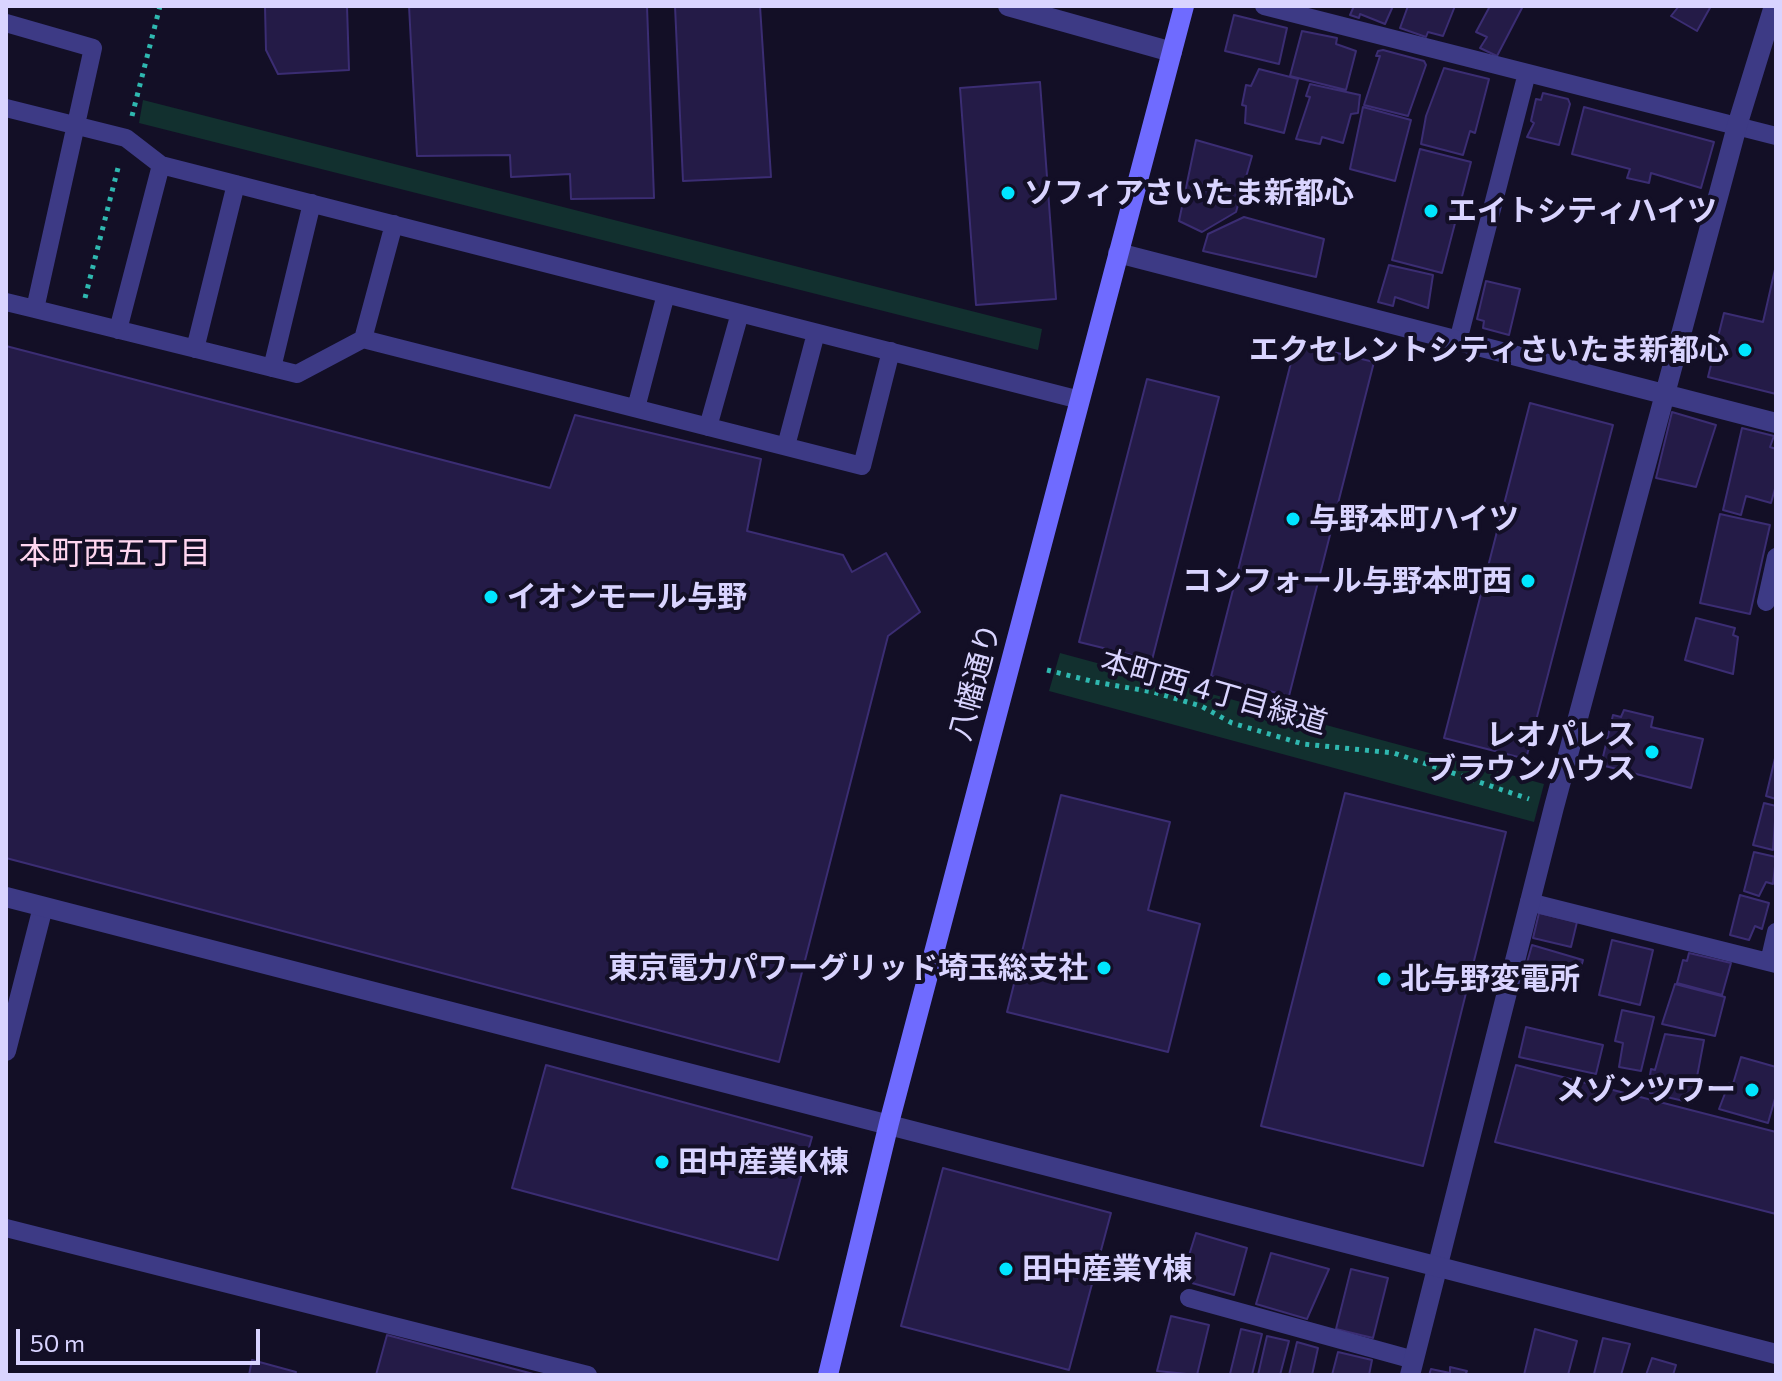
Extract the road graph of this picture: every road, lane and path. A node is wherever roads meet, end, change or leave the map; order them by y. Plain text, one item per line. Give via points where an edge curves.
1 (160, 6) edge
2 (1008, 6) edge
3 (1184, 6) edge
4 (1264, 6) edge
5 (1774, 6) edge
6 (6, 23) edge
7 (1172, 52) junction
8 (1527, 73) junction
9 (6, 108) edge
10 (75, 125) junction
11 (1737, 126) junction
12 (1776, 136) edge
13 (126, 138) junction
14 (161, 165) junction
15 (236, 184) junction
16 (312, 203) junction
17 (394, 224) junction
18 (1118, 253) junction
19 (666, 294) junction
20 (6, 302) edge
21 (35, 309) junction
22 (740, 313) junction
23 (79, 321) junction
24 (118, 330) junction
25 (816, 333) junction
26 (363, 339) junction
27 (1458, 341) junction
28 (195, 349) junction
29 (891, 351) junction
30 (272, 368) junction
31 (1665, 395) junction
32 (1080, 400) junction
33 (636, 408) junction
34 (1776, 423) edge
35 (708, 427) junction
36 (786, 446) junction
37 (1776, 557) edge
38 (1766, 602) dead end
39 (1047, 670) dead end
40 (1554, 807) junction
41 (6, 897) edge
42 (1529, 902) junction
43 (43, 907) junction
44 (1776, 932) edge
45 (1772, 963) edge
46 (6, 1051) edge
47 (889, 1123) junction
48 (6, 1228) edge
49 (1440, 1267) junction
50 (1189, 1298) dead end
51 (1776, 1354) edge
52 (1412, 1368) edge
53 (588, 1375) edge
54 (828, 1375) edge

1 - 13 path
2 - 7 street
3 - 7 main road, 八幡通り
4 - 8 lane
5 - 11 street
6 - 10 lane via 93,48
7 - 18 main road, 八幡通り
8 - 11 lane
8 - 27 lane
9 - 10 lane
10 - 13 lane
10 - 21 lane
11 - 12 lane
11 - 31 street
13 - 14 lane
13 - 23 path
14 - 15 lane
14 - 24 lane
15 - 16 lane
15 - 28 lane
16 - 17 lane
16 - 30 lane
17 - 19 lane
17 - 26 lane
18 - 27 street
18 - 32 main road, 八幡通り
19 - 22 lane
19 - 33 lane
20 - 21 lane
21 - 23 lane
22 - 25 lane
22 - 35 lane
23 - 24 lane
24 - 28 lane
25 - 29 lane
25 - 36 lane
26 - 30 lane via 297,374
26 - 33 lane
27 - 31 street
28 - 30 lane
29 - 32 lane
29 - 36 lane via 862,466
31 - 34 street
31 - 40 street
32 - 47 main road, 八幡通り
33 - 35 lane
35 - 36 lane
37 - 38 lane
39 - 40 path, 本町西 4丁目緑道 via 1153,692 1303,744 1394,753
40 - 42 street
41 - 43 street
42 - 45 lane
42 - 49 street
43 - 46 street
43 - 47 street
44 - 45 lane
47 - 49 street
47 - 54 main road, 八幡通り
48 - 53 lane
49 - 51 street
49 - 52 street
50 - 52 lane

